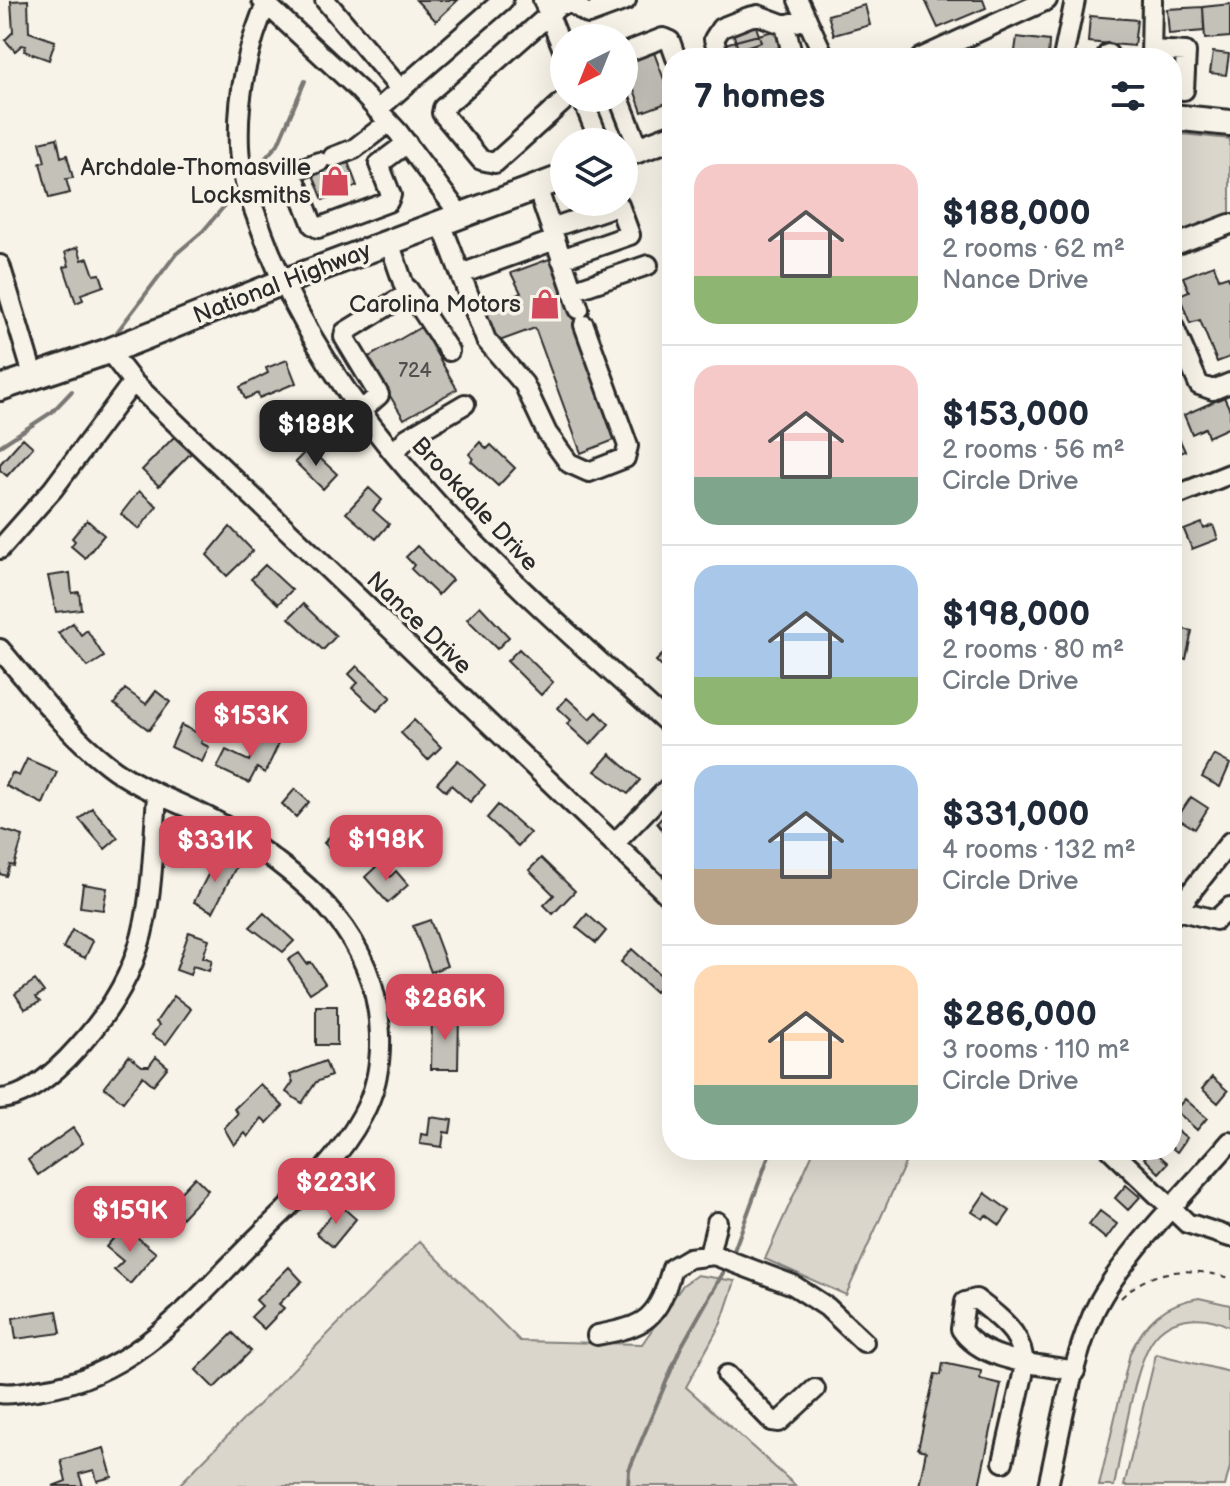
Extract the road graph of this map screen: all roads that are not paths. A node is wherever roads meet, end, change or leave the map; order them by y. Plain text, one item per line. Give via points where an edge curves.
1 (325, 0) edge
2 (503, 0) edge
3 (626, 0) edge
4 (798, 0) edge
5 (1047, 0) edge
6 (1075, 0) edge
7 (1152, 0) edge
8 (266, 1) edge
9 (546, 6) edge
10 (807, 19) junction
11 (785, 25) junction
12 (638, 48) edge
13 (672, 48) edge
14 (716, 48) edge
15 (791, 48) edge
16 (816, 48) edge
17 (943, 48) edge
18 (1065, 48) edge
19 (1152, 48) edge
20 (1182, 52) edge
21 (400, 89) junction
22 (1182, 90) edge
23 (551, 112) edge
24 (383, 116) junction
25 (1182, 118) edge
26 (1230, 123) edge
27 (362, 143) junction
28 (407, 143) junction
29 (662, 144) edge
30 (638, 150) edge
31 (379, 164) junction
32 (292, 172) junction
33 (550, 182) edge
34 (537, 187) junction
35 (248, 190) junction
36 (451, 219) junction
37 (1230, 224) edge
38 (553, 234) junction
39 (389, 242) junction
40 (1182, 242) edge
41 (561, 259) junction
42 (648, 265) dead end
43 (0, 271) edge
44 (461, 274) junction
45 (283, 282) junction
46 (408, 289) junction
47 (578, 308) junction
48 (1182, 346) edge
49 (109, 351) junction
50 (449, 351) dead end
51 (33, 375) junction
52 (133, 382) junction
53 (1230, 383) edge
54 (0, 388) edge
55 (465, 404) dead end
56 (361, 411) junction
57 (394, 453) junction
58 (1230, 474) edge
59 (1182, 493) edge
60 (0, 549) edge
61 (0, 649) edge
62 (662, 718) edge
63 (662, 794) edge
64 (157, 795) junction
65 (1230, 842) edge
66 (614, 844) junction
67 (662, 890) edge
68 (1182, 903) edge
69 (1230, 907) edge
70 (1182, 914) edge
71 (0, 1099) edge
72 (1230, 1142) edge
73 (1121, 1160) edge
74 (1172, 1209) junction
75 (717, 1222) dead end
76 (1230, 1237) edge
77 (714, 1256) junction
78 (597, 1335) dead end
79 (864, 1342) dead end
80 (1075, 1371) junction
81 (727, 1375) dead end
82 (815, 1389) dead end
83 (0, 1393) edge
84 (1003, 1462) dead end
85 (1048, 1486) edge

1 - 21 street
2 - 21 street
3 - 9 street via 588,14 566,3
4 - 10 street
5 - 17 street
6 - 18 street
7 - 19 street
8 - 24 street
8 - 35 street, Brookdale Drive via 244,69 240,111 239,149
9 - 23 street via 442,113 490,164
10 - 11 street
10 - 16 street
11 - 14 street via 758,15 727,25 714,39
11 - 15 street
12 - 13 street via 663,38
20 - 22 street via 1186,52
21 - 24 street
24 - 27 street
24 - 28 street
25 - 26 main road
27 - 31 street
27 - 32 street
28 - 31 street
28 - 36 street
29 - 30 main road
31 - 32 street via 391,195 388,202 318,228
32 - 35 street
33 - 34 main road, National Highway
34 - 36 main road, National Highway
34 - 38 street
35 - 45 street, Brookdale Drive
36 - 39 main road, National Highway
36 - 44 street
37 - 40 street
38 - 41 street
38 - 41 street via 619,205 630,235
38 - 44 street
39 - 45 main road, National Highway
39 - 46 street
41 - 47 street
42 - 47 street
43 - 51 street
44 - 47 street via 486,340 524,384 547,433 569,463 589,472 625,458 628,446
45 - 49 main road, National Highway
45 - 56 street, Brookdale Drive via 328,365
46 - 50 street
46 - 56 street via 345,332 379,395
48 - 53 street via 1199,385 1213,390
49 - 51 main road, National Highway
49 - 52 street, Nance Drive
51 - 54 main road, National Highway
52 - 60 street via 53,489
52 - 66 street, Nance Drive
55 - 57 street via 407,438
56 - 57 street, Brookdale Drive
57 - 62 street, Brookdale Drive via 534,601
58 - 59 street
61 - 64 street via 71,732 107,764
63 - 66 street
64 - 71 street via 149,910 140,951 123,987 96,1028 61,1064 36,1085
64 - 83 street via 232,830 290,871 352,936 378,1000 377,1081 361,1120 341,1148 168,1327 80,1383
65 - 68 street
66 - 67 street, Nance Drive
69 - 70 street via 1216,920
72 - 74 street
73 - 74 street
74 - 76 street via 1187,1223
74 - 80 street via 1093,1313
75 - 77 street
77 - 78 street via 689,1258 672,1268 664,1296 640,1326
77 - 79 street via 793,1285 827,1307
80 - 84 street via 1025,1360
80 - 85 street
81 - 82 street via 772,1421 779,1422

